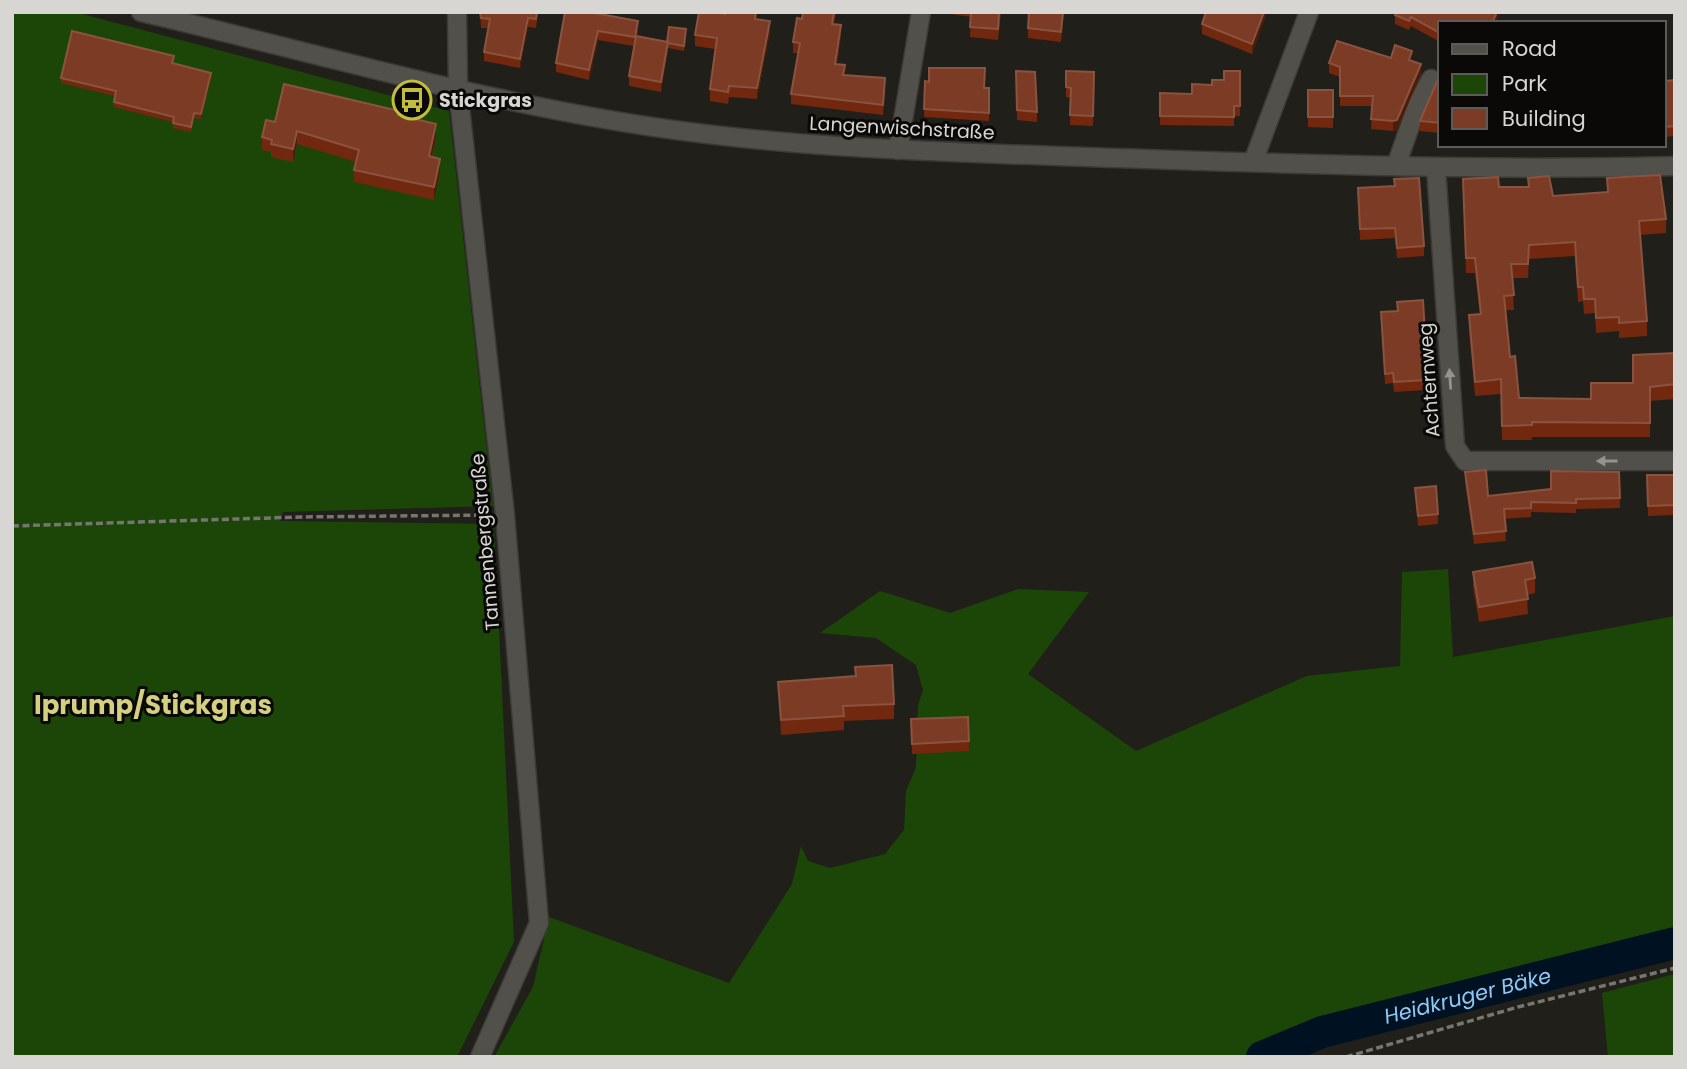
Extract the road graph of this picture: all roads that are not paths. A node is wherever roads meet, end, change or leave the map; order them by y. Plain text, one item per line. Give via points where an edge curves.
1 (141, 12) edge
2 (457, 12) edge
3 (921, 12) edge
4 (1309, 12) edge
5 (1431, 79) dead end
6 (458, 89) junction
7 (898, 150) junction
8 (1253, 162) junction
9 (1396, 166) junction
10 (1675, 166) edge
11 (1436, 167) junction
12 (1675, 461) edge
13 (480, 1057) edge

1 - 6 street, Langenwischstraße
2 - 6 street, Tannenbergstraße
3 - 7 street
4 - 8 street
5 - 9 street
6 - 7 street, Langenwischstraße via 604,120 761,142
6 - 13 street, Tannenbergstraße via 505,515 539,923
7 - 8 street, Langenwischstraße
8 - 9 street, Langenwischstraße
9 - 11 street, Langenwischstraße
10 - 11 street, Langenwischstraße
12 -> 11 street, Achternweg via 1465,461 1455,446

